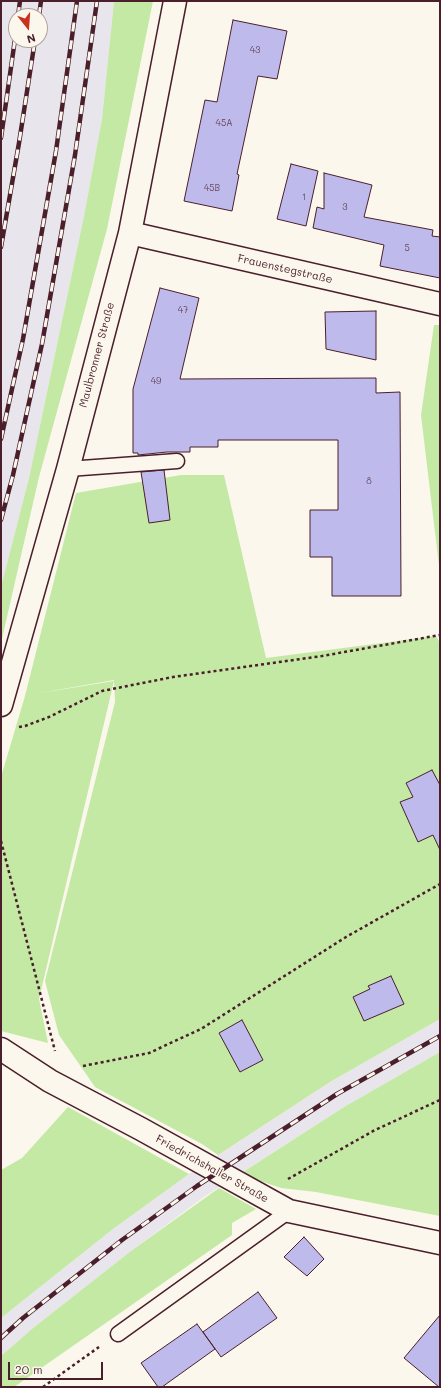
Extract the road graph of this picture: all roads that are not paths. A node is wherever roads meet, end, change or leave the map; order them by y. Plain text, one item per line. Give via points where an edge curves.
1 (175, 1) edge
2 (130, 233) junction
3 (440, 304) edge
4 (176, 461) dead end
5 (68, 469) junction
6 (1, 705) edge
7 (1, 1049) edge
8 (289, 1211) junction
9 (440, 1243) edge
10 (118, 1334) road end

1 - 2 street, Maulbronner Straße
2 - 3 street, Frauenstegstraße
2 - 5 street, Maulbronner Straße
4 - 5 lane
5 - 6 street, Maulbronner Straße
7 - 8 street, Friedrichshaller Straße via 50,1081
8 - 9 street, Friedrichshaller Straße
8 - 10 lane

